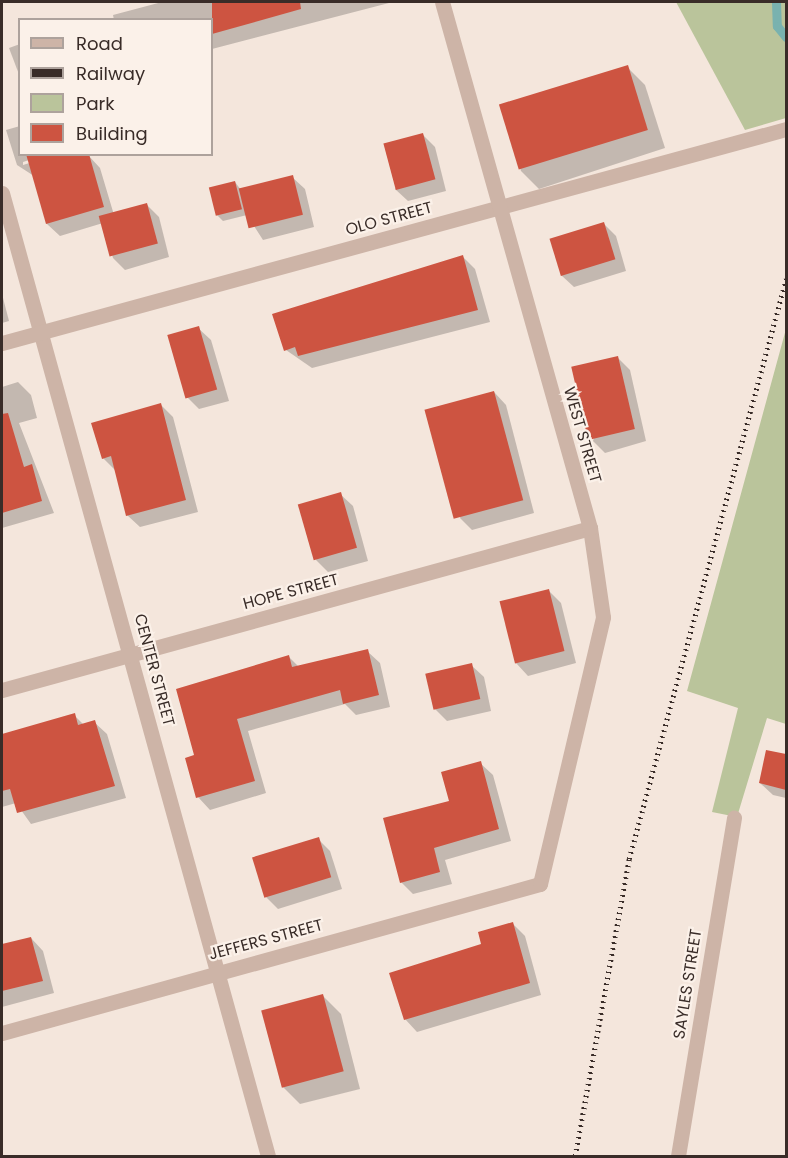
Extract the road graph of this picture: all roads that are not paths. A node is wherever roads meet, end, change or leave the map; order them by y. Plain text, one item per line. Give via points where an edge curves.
1 (442, 2) edge
2 (786, 129) edge
3 (2, 194) edge
4 (499, 207) junction
5 (43, 332) junction
6 (2, 343) edge
7 (590, 528) junction
8 (131, 655) junction
9 (2, 690) edge
10 (734, 818) dead end
11 (540, 884) joint
12 (218, 972) junction
13 (2, 1033) edge
14 (268, 1156) edge
15 (678, 1156) edge

1 - 4 street, WEST STREET
2 - 4 street, OLO STREET
3 - 5 street, CENTER STREET
4 - 5 street, OLO STREET
4 - 7 street, WEST STREET
5 - 6 street, OLO STREET
5 - 8 street, CENTER STREET
7 - 8 street, HOPE STREET
7 - 11 street, WEST STREET via 603,617
8 - 9 street, HOPE STREET
8 - 12 street, CENTER STREET
10 - 15 street, SAYLES STREET
11 - 12 street, JEFFERS STREET
12 - 13 street, JEFFERS STREET
12 - 14 street, CENTER STREET

